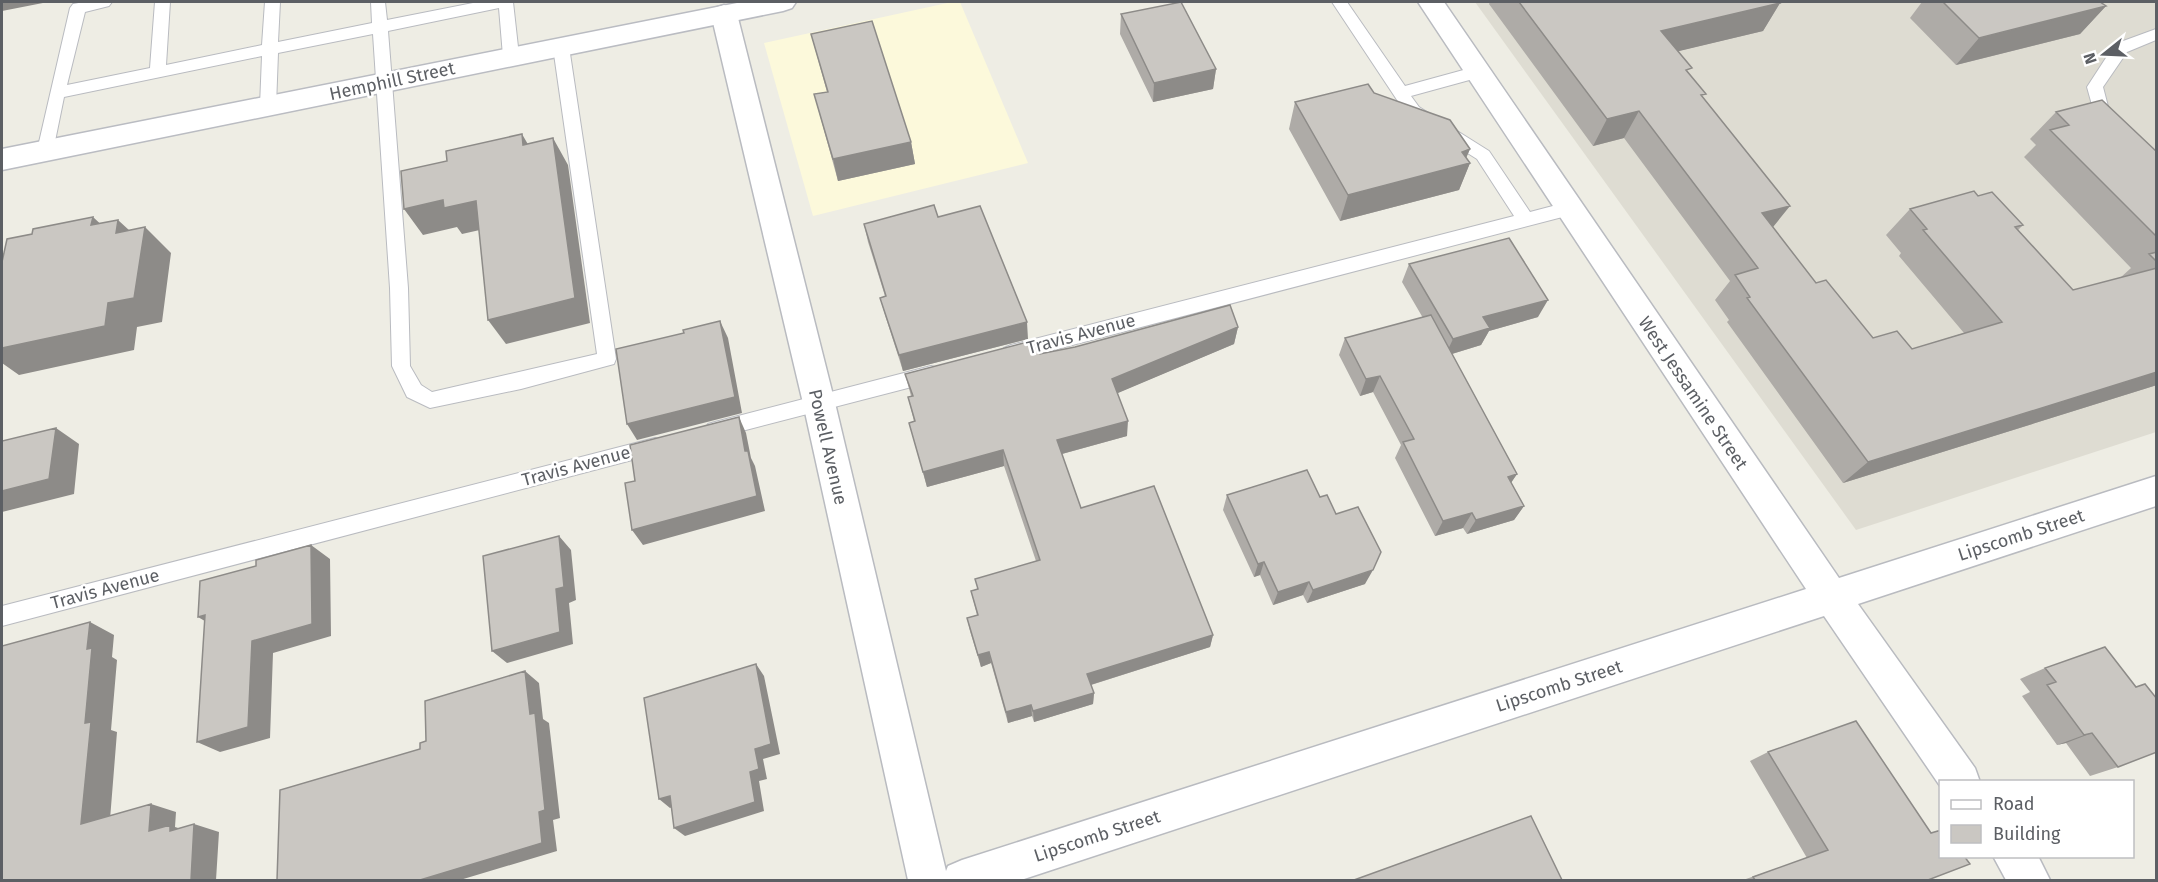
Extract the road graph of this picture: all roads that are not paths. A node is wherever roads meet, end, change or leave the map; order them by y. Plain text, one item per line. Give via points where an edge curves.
1 (104, 2) edge
2 (162, 2) edge
3 (272, 2) edge
4 (378, 2) edge
5 (501, 2) edge
6 (506, 2) edge
7 (783, 2) edge
8 (1339, 2) edge
9 (1431, 2) edge
10 (724, 14) junction
11 (380, 26) junction
12 (2157, 34) edge
13 (561, 47) junction
14 (271, 48) junction
15 (511, 56) junction
16 (158, 72) junction
17 (1478, 72) junction
18 (383, 83) junction
19 (57, 93) junction
20 (1400, 93) junction
21 (268, 106) junction
22 (2114, 134) edge
23 (45, 151) junction
24 (2, 160) edge
25 (1568, 209) junction
26 (1525, 218) junction
27 (993, 357) edge
28 (946, 370) edge
29 (819, 403) junction
30 (692, 436) edge
31 (669, 442) edge
32 (2157, 491) edge
33 (1832, 597) junction
34 (2, 616) edge
35 (1960, 780) edge
36 (2014, 858) edge
37 (928, 880) edge
38 (962, 880) edge
39 (2030, 880) edge

1 - 19 lane via 78,8
2 - 16 lane
3 - 14 lane
4 - 11 lane
5 - 11 lane
6 - 15 lane
7 - 10 street, Hemphill Street
8 - 20 lane
9 - 17 street, West Jessamine Street
10 - 13 street, Hemphill Street
10 - 29 street, Powell Avenue
11 - 14 lane
11 - 18 lane
12 - 22 lane via 2121,48 2096,87 2105,126
13 - 15 street, Hemphill Street
13 - 18 lane via 607,359 430,400 414,391 401,366
14 - 16 lane
14 - 21 lane
15 - 18 street, Hemphill Street
16 - 19 lane
17 - 20 lane
17 - 25 street, West Jessamine Street
18 - 21 street, Hemphill Street
19 - 23 lane
20 - 26 lane via 1413,111 1483,155
21 - 23 street, Hemphill Street
23 - 24 street, Hemphill Street
25 - 26 lane, Travis Avenue
25 - 33 street, West Jessamine Street
26 - 27 lane, Travis Avenue
28 - 29 lane
29 - 30 lane
29 - 37 street, Powell Avenue
31 - 34 lane, Travis Avenue
32 - 33 street, Lipscomb Street
33 - 35 street, West Jessamine Street
33 - 38 street, Lipscomb Street
36 - 39 street

